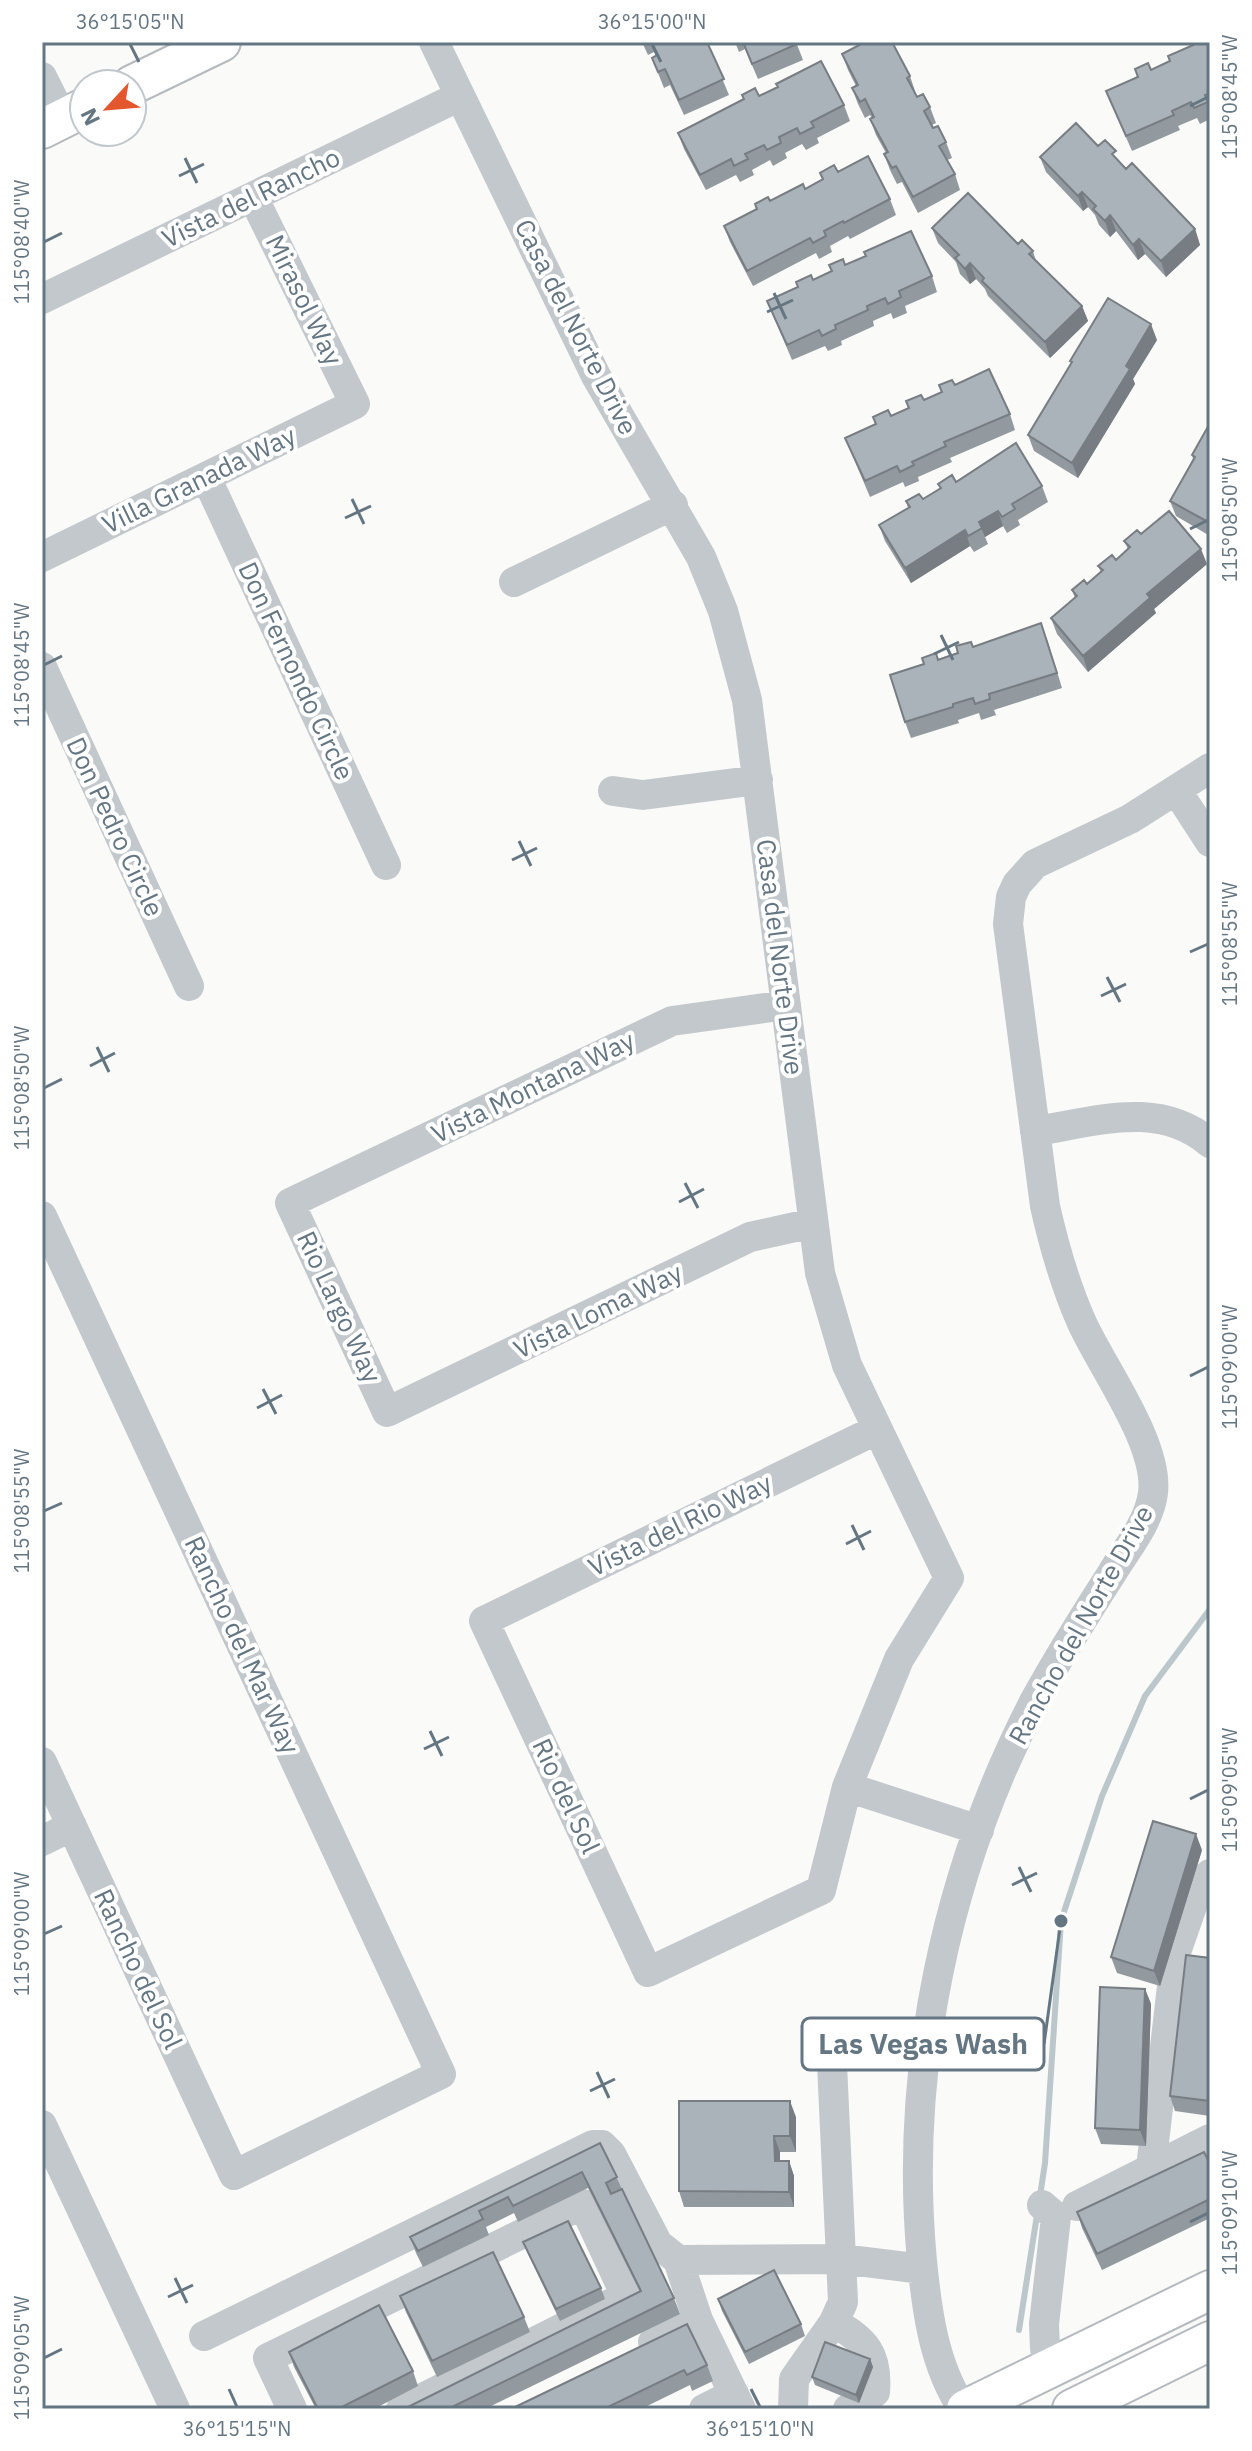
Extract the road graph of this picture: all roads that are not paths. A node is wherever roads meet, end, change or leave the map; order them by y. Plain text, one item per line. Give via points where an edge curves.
1 (221, 42) edge
2 (434, 42) edge
3 (42, 77) edge
4 (148, 77) edge
5 (460, 96) junction
6 (63, 119) edge
7 (253, 197) junction
8 (42, 299) edge
9 (355, 404) joint
10 (206, 477) junction
11 (673, 505) junction
12 (42, 557) edge
13 (514, 582) dead end
14 (42, 667) edge
15 (1210, 768) edge
16 (758, 780) junction
17 (613, 791) dead end
18 (1177, 791) junction
19 (1210, 842) edge
20 (386, 865) dead end
21 (189, 986) dead end
22 (786, 1005) junction
23 (1035, 1131) junction
24 (1210, 1143) edge
25 (290, 1203) joint
26 (42, 1217) edge
27 (813, 1223) junction
28 (387, 1412) joint
29 (876, 1430) junction
30 (484, 1621) joint
31 (42, 1762) edge
32 (847, 1787) junction
33 (72, 1826) junction
34 (979, 1830) junction
35 (42, 1841) edge
36 (1210, 1874) edge
37 (821, 1890) joint
38 (927, 2039) junction
39 (42, 2125) edge
40 (1210, 2139) edge
41 (48, 2167) edge
42 (1151, 2168) junction
43 (234, 2175) joint
44 (1042, 2205) dead end
45 (1077, 2206) dead end
46 (841, 2259) junction
47 (678, 2260) junction
48 (923, 2269) junction
49 (1210, 2290) edge
50 (698, 2320) junction
51 (834, 2322) junction
52 (204, 2336) dead end
53 (1210, 2341) edge
54 (628, 2354) edge
55 (1052, 2365) junction
56 (738, 2402) edge
57 (175, 2409) edge
58 (292, 2409) edge
59 (401, 2409) edge
60 (704, 2409) edge
61 (793, 2409) edge
62 (848, 2409) edge
63 (964, 2409) edge
64 (1072, 2409) edge

1 - 4 main road
2 - 5 street, Casa del Norte Drive
3 - 6 street
5 - 7 street, Vista del Rancho
5 - 11 street, Casa del Norte Drive via 596,376
7 - 8 street, Vista del Rancho
7 - 9 street, Mirasol Way
9 - 10 street, Villa Granada Way
10 - 12 street, Villa Granada Way
10 - 20 street, Don Fernondo Circle
11 - 13 street
11 - 16 street, Casa del Norte Drive via 723,611 747,700
14 - 21 street, Don Pedro Circle
15 - 18 street, Rancho del Norte Drive
16 - 17 street via 643,795
16 - 22 street, Casa del Norte Drive
18 - 19 street
18 - 23 street, Rancho del Norte Drive via 1130,819 1046,856 1024,873 1011,897 1008,924
22 - 25 street, Vista Montana Way via 672,1021
22 - 27 street, Casa del Norte Drive
23 - 24 street via 1148,1116 1177,1121
23 - 34 street, Rancho del Norte Drive via 1060,1266 1083,1324 1146,1445 1153,1490 1142,1525 1035,1701
25 - 28 street, Rio Largo Way
26 - 43 street, Rancho del Mar Way via 441,2074
27 - 28 street, Vista Loma Way via 750,1237
27 - 29 street, Casa del Norte Drive via 820,1273 847,1365
29 - 30 street, Vista del Rio Way
29 - 32 street, Casa del Norte Drive via 949,1578 899,1659
30 - 37 street, Rio del Sol via 648,1972
31 - 33 street, Rancho del Sol
32 - 34 street
32 - 37 street, Casa del Norte Drive
33 - 35 street
33 - 43 street, Rancho del Sol
34 - 38 street, Rancho del Norte Drive via 955,1901
36 - 42 street via 1199,1886 1176,1952
38 - 46 street via 862,2041 842,2050 832,2064
38 - 48 street, Rancho del Norte Drive via 917,2185
39 - 41 street
40 - 42 street
41 - 57 street
42 - 45 street
44 - 55 street via 1056,2217 1044,2324
46 - 47 street
46 - 48 street
46 - 51 street via 843,2302
47 - 50 street
47 - 52 street via 658,2244 611,2154 602,2145 593,2145
48 - 63 street, Rancho del Norte Drive via 937,2351
49 - 55 main road
50 - 54 street
50 - 56 street
51 - 61 street via 794,2379
51 - 62 street via 858,2337 874,2359 875,2392
53 - 64 main road
55 - 63 main road
56 - 60 street
58 - 59 street via 268,2358 583,2204 626,2296

